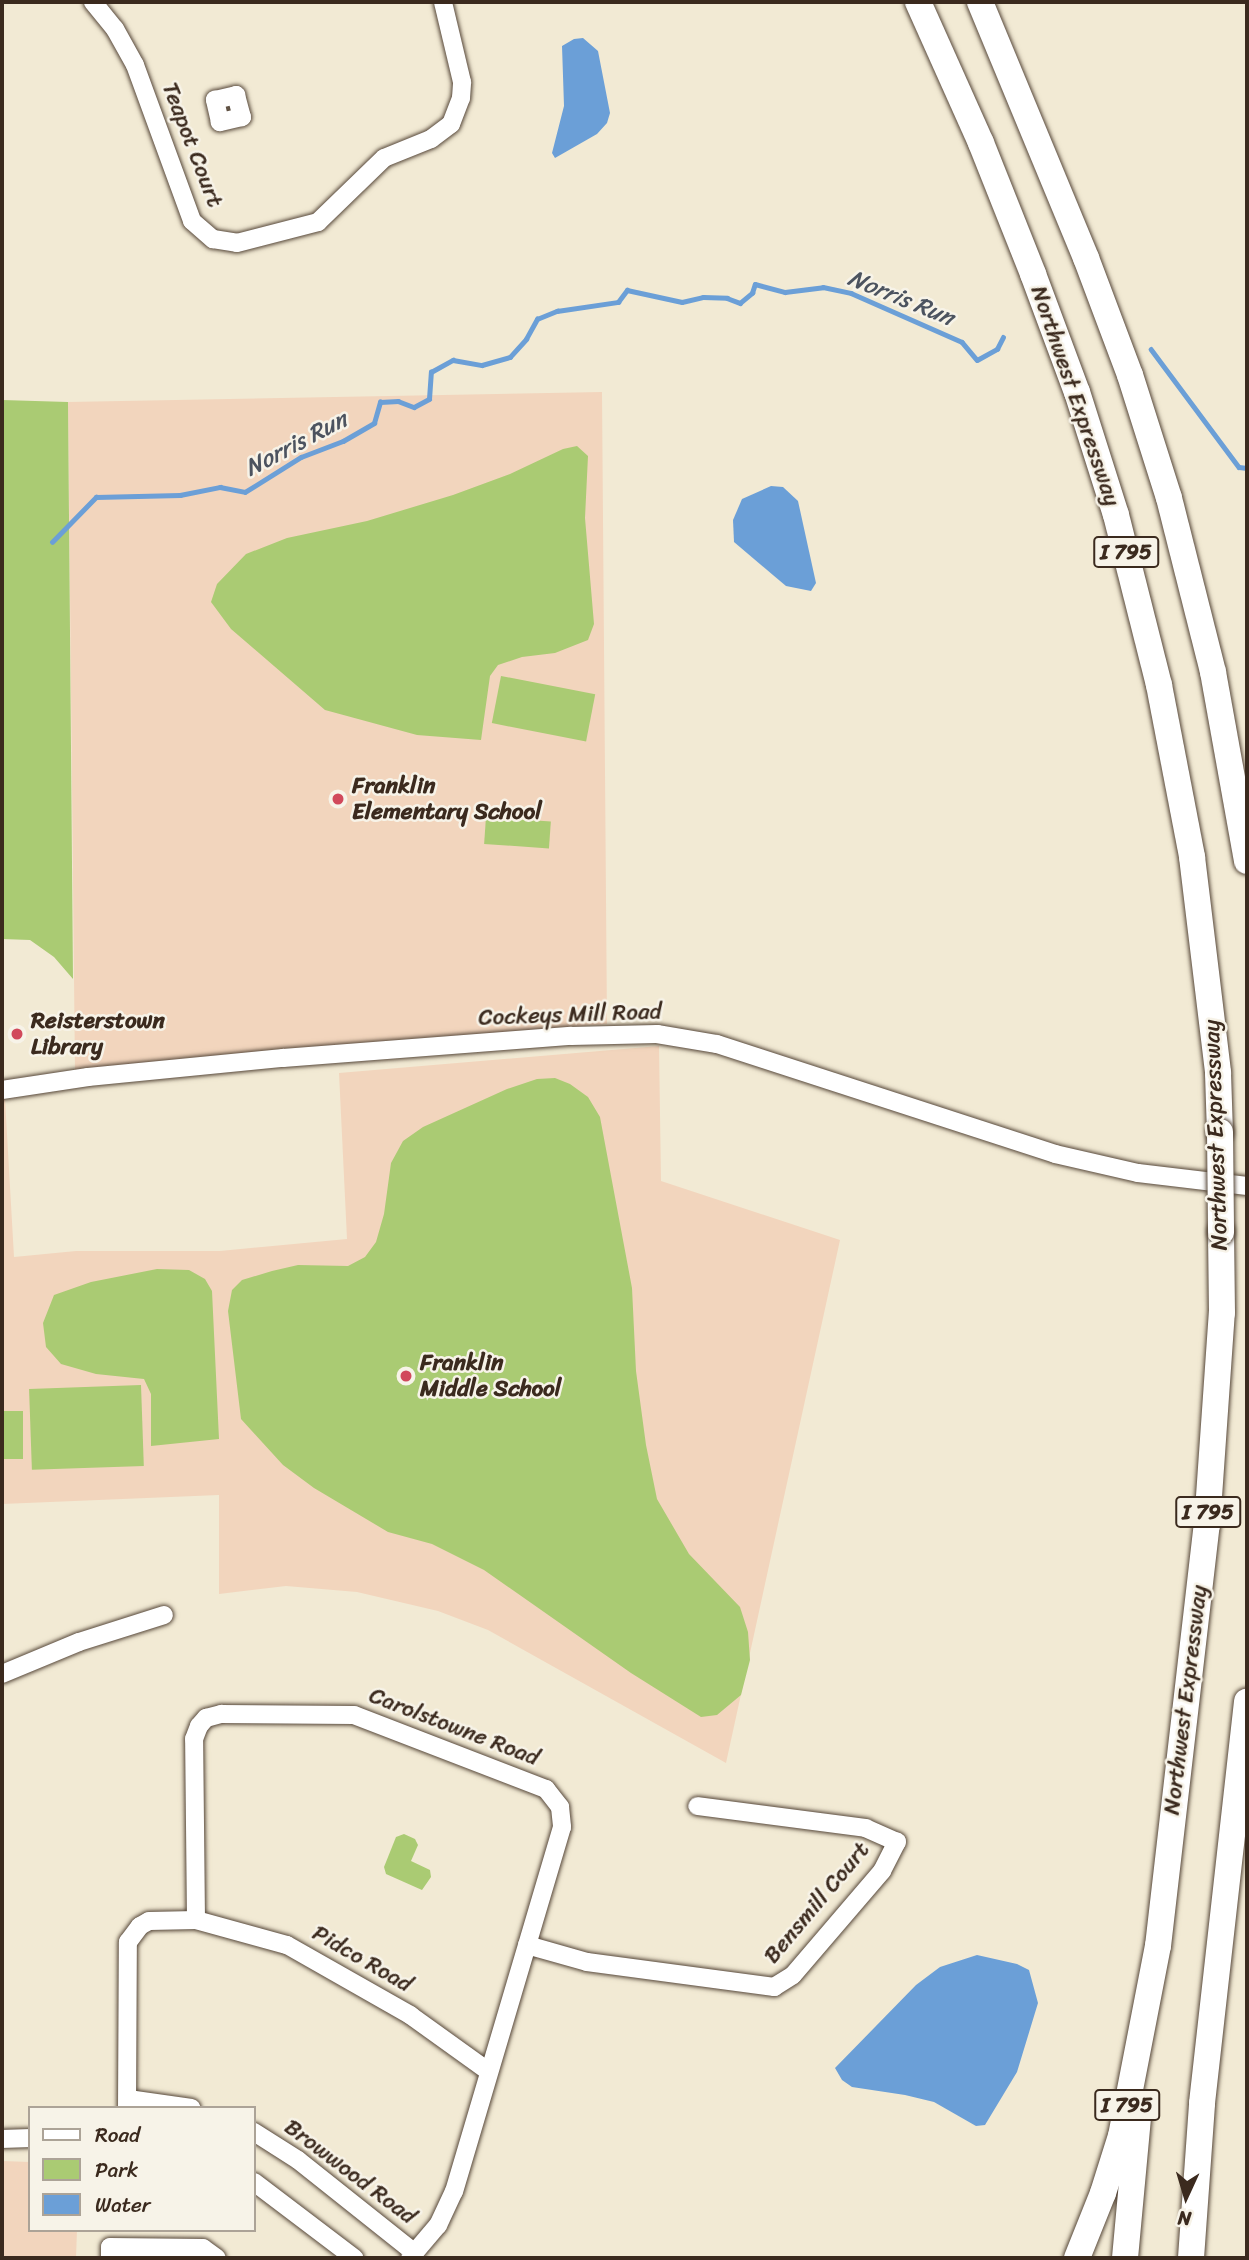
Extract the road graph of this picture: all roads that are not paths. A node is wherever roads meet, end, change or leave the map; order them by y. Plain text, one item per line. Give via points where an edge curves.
1 (443, 2) edge
2 (918, 2) edge
3 (980, 2) edge
4 (97, 3) edge
5 (1247, 861) edge
6 (2, 1090) edge
7 (1247, 1186) edge
8 (164, 1615) dead end
9 (2, 1674) edge
10 (1247, 1702) edge
11 (698, 1806) dead end
12 (196, 1920) junction
13 (527, 1945) junction
14 (1158, 1946) junction
15 (488, 2071) junction
16 (127, 2103) edge
17 (1202, 2103) junction
18 (165, 2106) edge
19 (256, 2133) edge
20 (28, 2138) edge
21 (2, 2139) edge
22 (256, 2184) edge
23 (413, 2256) edge
24 (110, 2258) edge
25 (217, 2258) edge
26 (354, 2258) edge
27 (1077, 2258) edge
28 (1125, 2258) edge
29 (1175, 2258) edge
30 (1191, 2258) edge

1 - 4 street, Teapot Court via 462,82 451,124 431,139 384,158 318,222 237,243 213,239 192,221 135,65
2 - 14 highway, Northwest Expressway / I 795, bridge via 981,143 1077,392 1119,528 1159,685 1192,857 1218,1073 1222,1313 1207,1525
3 - 5 highway, I 795 via 1086,258 1169,498 1213,672
6 - 7 street, Cockeys Mill Road via 256,1060 571,1036 657,1034 717,1044 1068,1157 1138,1172
8 - 9 street via 79,1642
10 - 17 highway
11 - 13 street, Bensmill Court via 866,1828 897,1842 882,1871 793,1975 774,1987 587,1962
12 - 13 street, Carolstowne Road via 194,1740 199,1726 220,1714 343,1713 368,1718 546,1789 554,1797 562,1827
12 - 15 street, Pidco Road via 287,1945 410,2015
12 - 16 street via 149,1921 128,1942
13 - 15 street, Carolstowne Road
14 - 27 highway, Northwest Expressway / I 795 via 1121,2136
14 - 28 highway
15 - 23 street, Carolstowne Road via 448,2207
16 - 18 street
17 - 29 highway
17 - 30 highway
19 - 23 street, Browwood Road via 298,2160
20 - 21 street
22 - 26 street
24 - 25 street via 110,2247 203,2248

